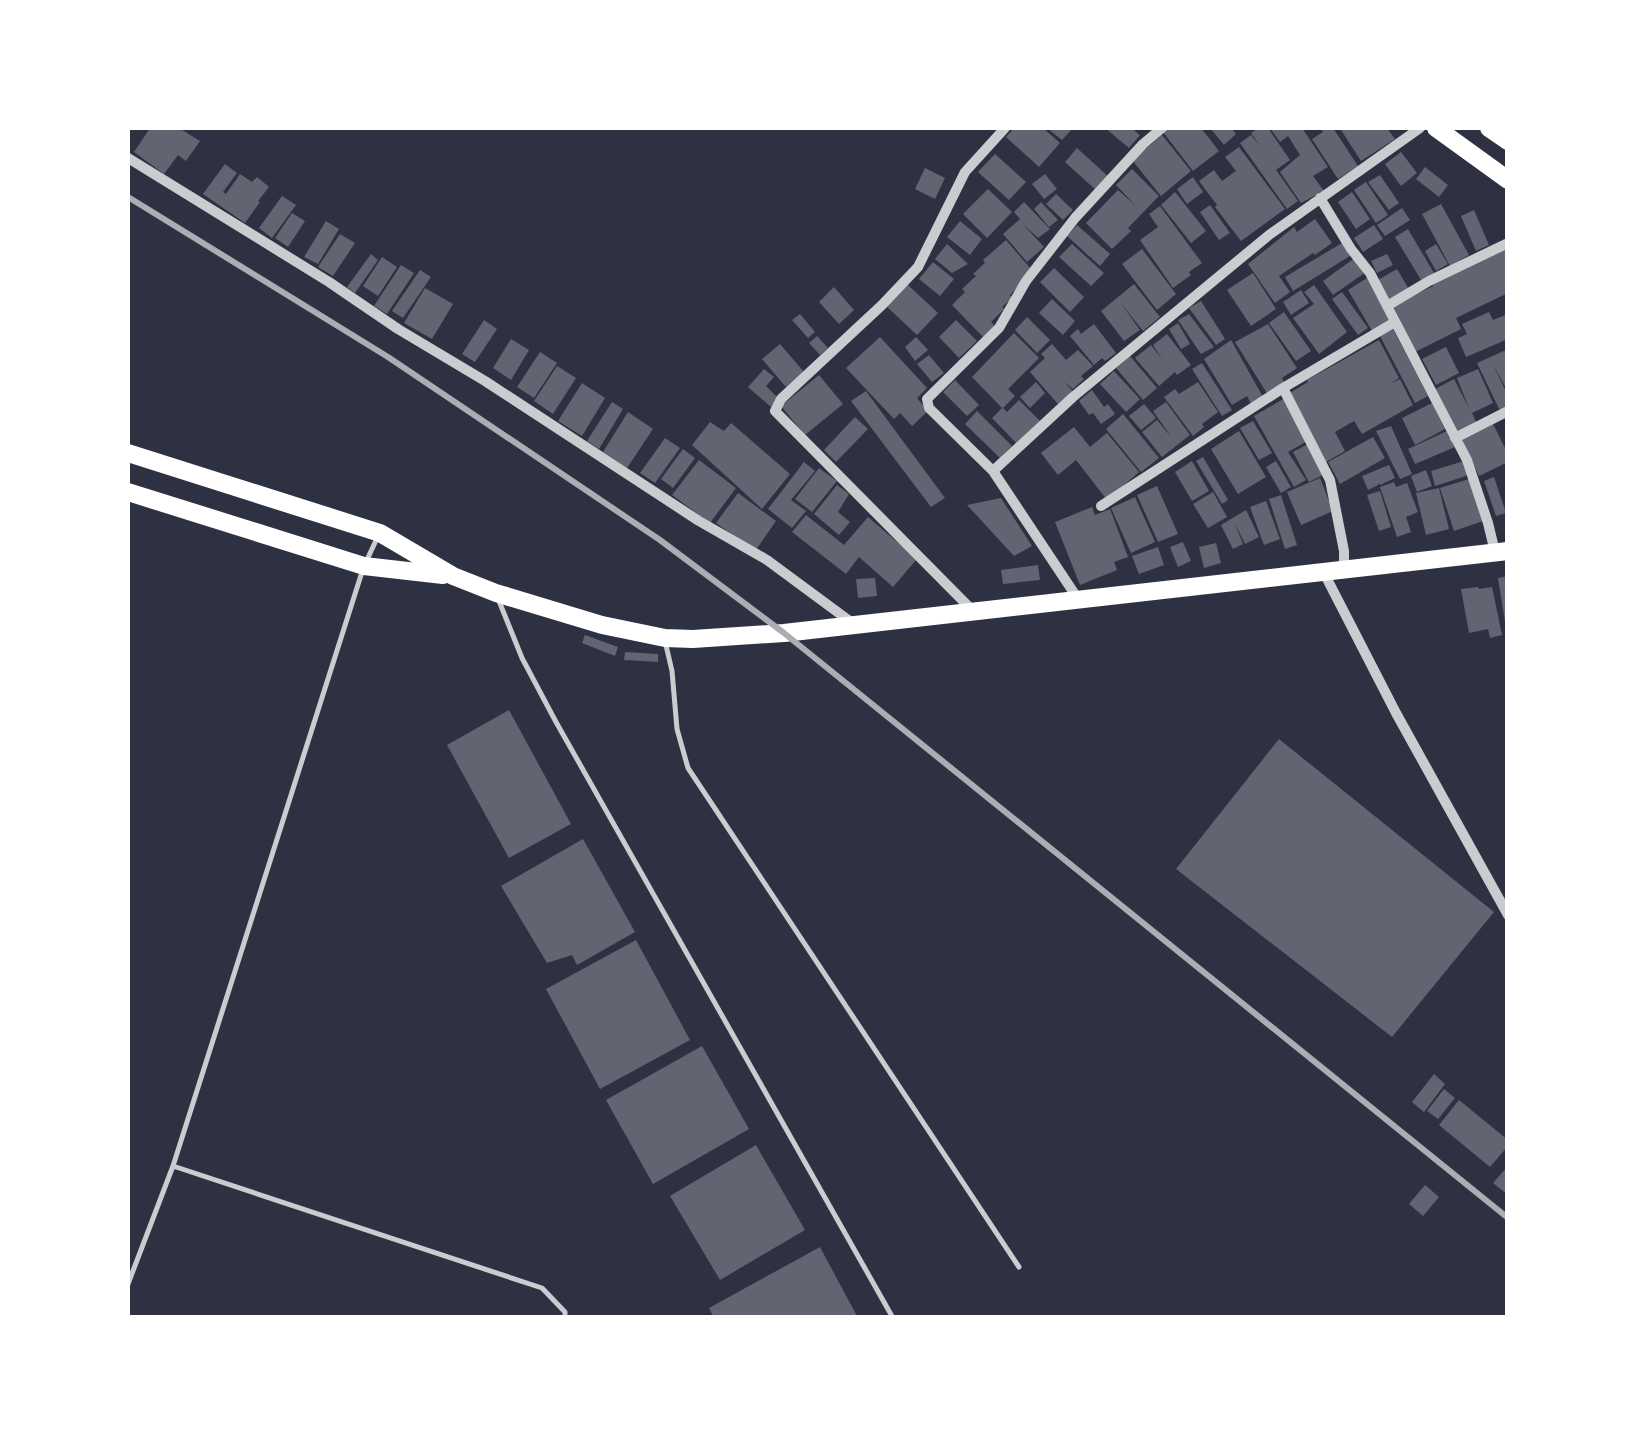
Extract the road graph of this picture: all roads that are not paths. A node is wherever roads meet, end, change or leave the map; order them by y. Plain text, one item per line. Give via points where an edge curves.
1 (1004, 128) edge
2 (1162, 128) edge
3 (1420, 128) edge
4 (1436, 128) edge
5 (1489, 128) edge
6 (1508, 140) edge
7 (128, 158) edge
8 (1508, 180) edge
9 (1320, 198) junction
10 (1508, 243) edge
11 (1387, 306) junction
12 (1395, 322) junction
13 (1283, 388) junction
14 (1508, 410) edge
15 (1455, 438) junction
16 (128, 452) edge
17 (994, 472) junction
18 (128, 492) edge
19 (1101, 506) dead end
20 (380, 533) junction
21 (1501, 552) edge
22 (364, 566) junction
23 (1344, 570) junction
24 (1324, 572) junction
25 (453, 576) junction
26 (496, 593) junction
27 (1079, 600) junction
28 (975, 614) junction
29 (855, 626) junction
30 (665, 638) junction
31 (1508, 915) edge
32 (172, 1166) junction
33 (1020, 1267) dead end
34 (128, 1284) edge
35 (565, 1318) edge
36 (892, 1318) edge

1 - 28 street via 965,172 918,267 775,411
2 - 17 street via 1075,218 999,328 927,399
3 - 9 street
4 - 8 highway
5 - 6 highway
7 - 29 street via 767,560
9 - 11 street
9 - 17 street via 1146,336
10 - 11 street
11 - 12 street
12 - 13 street
12 - 15 street
13 - 19 street
13 - 23 street via 1330,480
14 - 15 street
15 - 21 street
16 - 20 highway
17 - 27 street
18 - 22 highway
20 - 22 lane
20 - 25 highway
21 - 23 highway
22 - 25 highway
22 - 32 lane
23 - 24 highway
24 - 27 highway
24 - 31 street
25 - 26 highway
26 - 30 highway
26 - 36 lane via 556,722
27 - 28 highway
28 - 29 highway
29 - 30 highway
30 - 33 lane via 688,768
32 - 34 lane
32 - 35 lane via 542,1288

